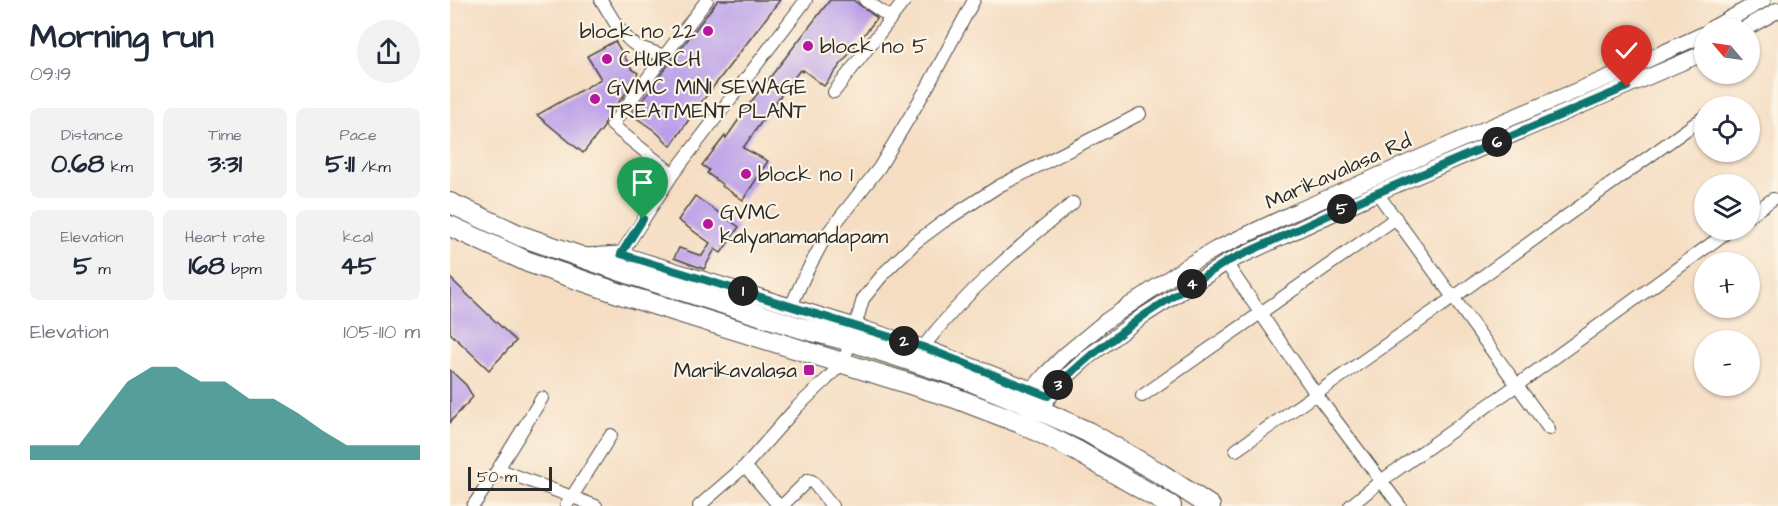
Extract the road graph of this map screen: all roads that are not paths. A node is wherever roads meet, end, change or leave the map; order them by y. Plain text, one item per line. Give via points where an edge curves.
1 (601, 0) edge
2 (807, 0) edge
3 (865, 0) edge
4 (904, 0) edge
5 (974, 0) edge
6 (1762, 0) edge
7 (701, 3) edge
8 (1778, 10) edge
9 (891, 18) junction
10 (1730, 18) edge
11 (1760, 20) edge
12 (1694, 40) edge
13 (665, 56) junction
14 (1694, 56) edge
15 (1624, 80) junction
16 (834, 92) dead end
17 (1140, 114) dead end
18 (1694, 124) edge
19 (673, 174) junction
20 (1377, 193) junction
21 (1773, 198) dead end
22 (1073, 202) dead end
23 (450, 203) edge
24 (1760, 208) edge
25 (1396, 218) junction
26 (450, 226) edge
27 (1716, 240) edge
28 (621, 254) junction
29 (578, 256) junction
30 (1226, 262) junction
31 (1454, 297) junction
32 (791, 306) junction
33 (1260, 312) junction
34 (853, 334) junction
35 (923, 347) junction
36 (843, 362) junction
37 (1517, 385) junction
38 (1316, 394) junction
39 (1142, 396) dead end
40 (542, 398) dead end
41 (1035, 399) junction
42 (1549, 429) dead end
43 (611, 435) dead end
44 (1236, 450) dead end
45 (745, 466) junction
46 (498, 469) junction
47 (1381, 481) junction
48 (568, 502) edge
49 (473, 506) edge
50 (596, 506) edge
51 (699, 506) edge
52 (780, 506) edge
53 (832, 506) edge
54 (1171, 506) edge
55 (1210, 506) edge
56 (1350, 506) edge
57 (1400, 506) edge

1 - 13 street via 630,41
2 - 19 street
3 - 9 street
4 - 9 street
5 - 32 street via 879,168 827,234
6 - 10 street
7 - 13 street
8 - 11 street
9 - 16 street
12 - 15 street, Marikavalasa Rd
13 - 19 street via 612,125
14 - 15 street, Marikavalasa Rd
15 - 20 street, Marikavalasa Rd
15 - 41 street, Marikavalasa Rd via 1437,150 1216,249 1106,321 1065,355
17 - 34 street via 999,186 916,242 863,298
18 - 31 street
19 - 28 street
20 - 25 street
20 - 30 street, Marikavalasa Rd
21 - 24 street
22 - 35 street via 976,286
23 - 29 main road via 521,236
25 - 31 street
25 - 33 street
26 - 36 main road via 528,262
27 - 37 street
28 - 29 street
28 - 32 street
29 - 34 main road via 801,328
30 - 33 street
30 - 41 street, Marikavalasa Rd via 1134,323
31 - 37 street
31 - 38 street
32 - 34 street
33 - 38 street
33 - 39 street
34 - 35 street
34 - 36 street
34 - 41 main road via 922,363
35 - 41 street
36 - 45 street
36 - 54 main road via 1023,424
37 - 42 street
37 - 47 street
38 - 44 street
38 - 47 street
40 - 46 street
41 - 55 main road
43 - 48 street
45 - 51 street
45 - 52 street
46 - 48 street
46 - 49 street
47 - 56 street
47 - 57 street
48 - 50 street
52 - 53 street via 808,480

